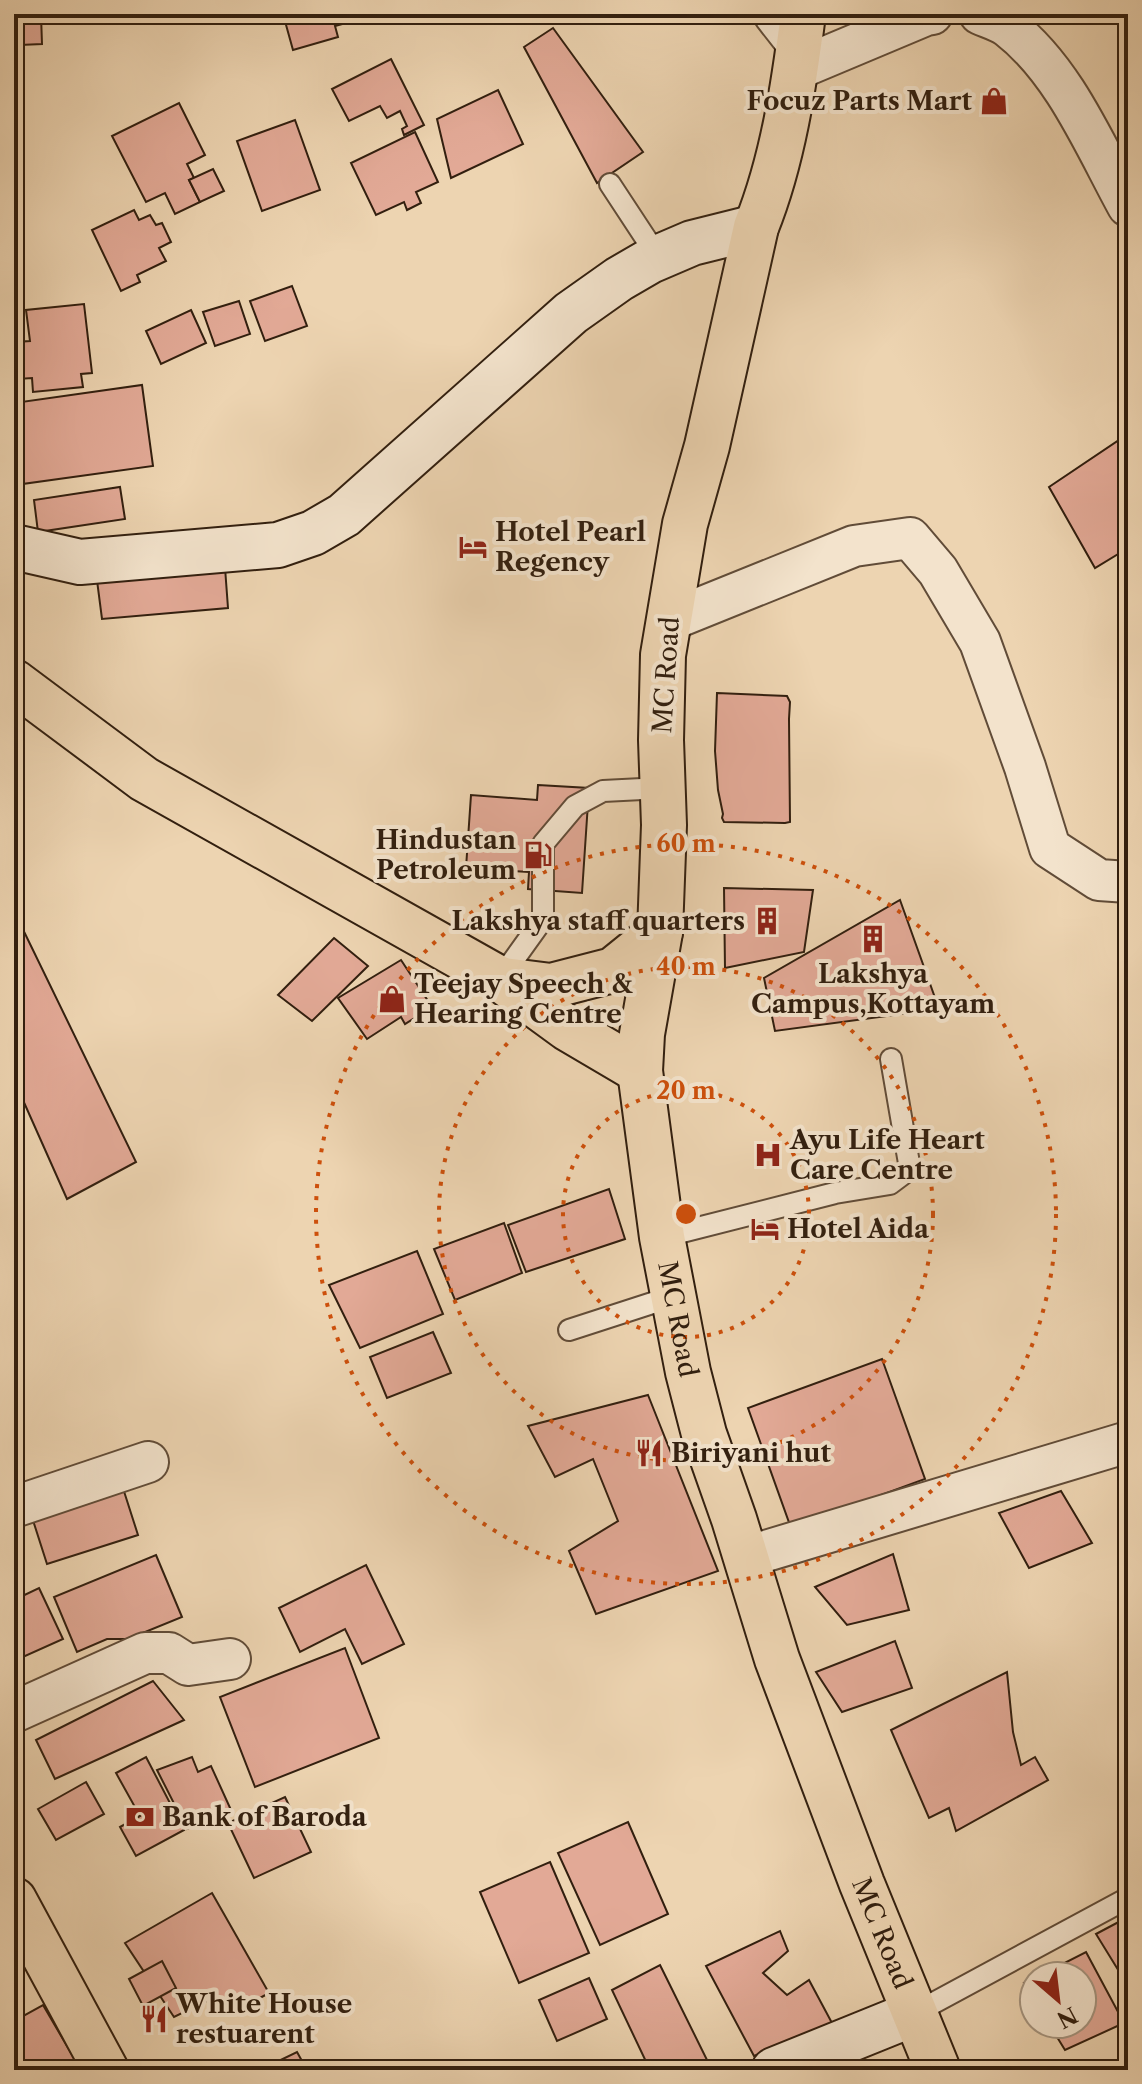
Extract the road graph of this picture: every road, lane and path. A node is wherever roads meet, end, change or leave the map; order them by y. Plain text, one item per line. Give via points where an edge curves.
1 (932, 14) edge
2 (980, 14) edge
3 (793, 36) edge
4 (610, 184) dead end
5 (1128, 206) edge
6 (756, 227) junction
7 (658, 257) junction
8 (14, 547) edge
9 (668, 621) junction
10 (14, 682) edge
11 (662, 788) junction
12 (1128, 882) edge
13 (660, 932) junction
14 (500, 979) junction
15 (891, 1059) dead end
16 (640, 1071) junction
17 (662, 1237) junction
18 (674, 1296) junction
19 (569, 1330) dead end
20 (1128, 1442) edge
21 (148, 1462) dead end
22 (14, 1507) edge
23 (746, 1557) junction
24 (230, 1659) dead end
25 (14, 1712) edge
26 (1128, 1898) edge
27 (14, 1900) edge
28 (915, 2013) junction
29 (106, 2070) edge
30 (774, 2070) edge
31 (938, 2070) edge

1 - 3 street
2 - 5 street via 1006,26 1065,89
3 - 6 highway, MC Road via 768,197
4 - 7 lane
6 - 7 street
6 - 9 highway, MC Road via 685,524
7 - 8 street via 571,313 377,488 313,533 278,545 80,562
9 - 11 highway, MC Road
9 - 12 street via 854,546 910,538 938,571 980,642 1050,848 1099,880
10 - 14 highway via 144,779
11 - 13 highway, MC Road
11 - 14 lane via 603,791 575,806 543,844 543,919
13 - 14 highway via 613,970 551,986
13 - 16 highway, MC Road
14 - 16 highway via 567,1028
15 - 17 lane via 910,1169 890,1184
16 - 17 highway, MC Road
17 - 18 highway, MC Road
18 - 19 lane
18 - 23 highway, MC Road via 704,1434
20 - 23 street
21 - 22 street
23 - 28 highway, MC Road via 777,1659
24 - 25 street via 188,1665 169,1653 145,1653
26 - 28 lane
27 - 29 highway
28 - 30 street
28 - 31 highway, MC Road

